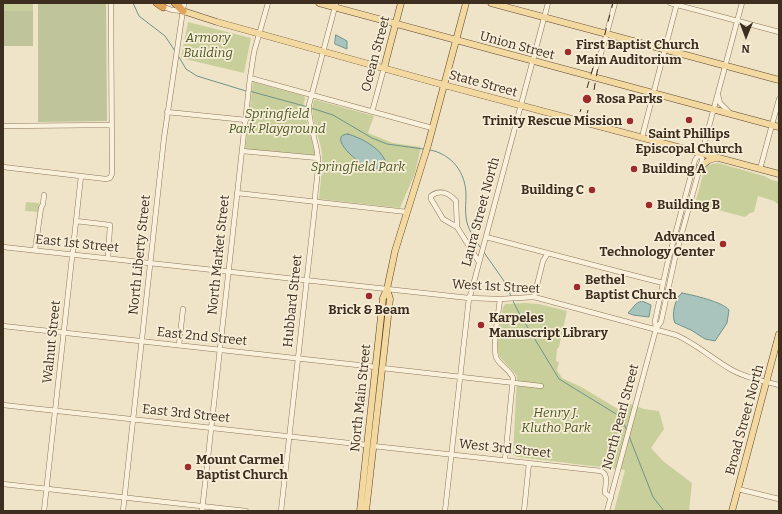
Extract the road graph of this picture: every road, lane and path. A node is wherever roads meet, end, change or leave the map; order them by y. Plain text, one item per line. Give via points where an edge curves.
1 (111, 3) edge
2 (154, 3) edge
3 (175, 3) edge
4 (184, 3) edge
5 (268, 3) edge
6 (319, 3) edge
7 (401, 3) edge
8 (466, 3) edge
9 (491, 3) edge
10 (548, 3) edge
11 (615, 3) edge
12 (670, 3) edge
13 (742, 3) edge
14 (677, 4) edge
15 (160, 5) edge
16 (335, 5) edge
17 (183, 11) junction
18 (544, 17) junction
19 (737, 21) junction
20 (395, 24) junction
21 (779, 32) edge
22 (260, 34) junction
23 (607, 34) junction
24 (456, 41) junction
25 (665, 49) junction
26 (323, 51) junction
27 (533, 61) junction
28 (725, 65) junction
29 (384, 68) junction
30 (593, 77) junction
31 (250, 78) junction
32 (779, 80) edge
33 (444, 85) junction
34 (718, 92) junction
35 (654, 94) junction
36 (311, 95) junction
37 (779, 99) edge
38 (521, 105) junction
39 (713, 109) junction
40 (167, 112) junction
41 (372, 112) junction
42 (732, 114) junction
43 (246, 120) junction
44 (111, 125) junction
45 (772, 125) junction
46 (3, 126) edge
47 (779, 127) edge
48 (432, 128) junction
49 (642, 137) junction
50 (242, 152) junction
51 (701, 153) junction
52 (318, 158) junction
53 (719, 158) junction
54 (700, 167) junction
55 (3, 168) edge
56 (760, 169) junction
57 (779, 174) edge
58 (80, 176) junction
59 (237, 193) junction
60 (44, 195) dead end
61 (315, 202) junction
62 (406, 212) junction
63 (76, 221) junction
64 (457, 227) junction
65 (486, 237) junction
66 (3, 246) edge
67 (35, 250) junction
68 (72, 254) junction
69 (548, 254) junction
70 (108, 258) junction
71 (479, 262) junction
72 (150, 263) junction
73 (229, 271) junction
74 (307, 280) junction
75 (663, 282) junction
76 (387, 289) junction
77 (534, 297) junction
78 (469, 298) junction
79 (500, 299) junction
80 (183, 309) dead end
81 (3, 326) edge
82 (656, 329) junction
83 (64, 333) junction
84 (779, 334) edge
85 (142, 341) junction
86 (179, 345) junction
87 (220, 350) junction
88 (298, 358) junction
89 (379, 367) junction
90 (460, 376) junction
91 (513, 382) junction
92 (767, 382) junction
93 (779, 385) edge
94 (541, 386) dead end
95 (3, 405) edge
96 (55, 411) junction
97 (133, 420) junction
98 (211, 428) junction
99 (289, 437) junction
100 (370, 445) junction
101 (452, 455) junction
102 (504, 460) junction
103 (529, 463) junction
104 (3, 484) edge
105 (46, 489) junction
106 (738, 489) junction
107 (124, 497) junction
108 (610, 498) junction
109 (779, 499) edge
110 (202, 509) edge
111 (44, 511) edge
112 (123, 511) edge
113 (246, 511) edge
114 (281, 511) edge
115 (360, 511) edge
116 (366, 511) edge
117 (445, 511) edge
118 (524, 511) edge
119 (607, 511) edge
120 (732, 511) edge

1 - 44 street
2 - 15 street
3 - 17 highway
4 - 17 street, North Liberty Street
5 - 22 street, North Market Street
6 - 16 main road, Union Street
7 - 20 main road, Ocean Street
8 - 24 main road, North Main Street
9 - 18 main road
10 - 18 street, Laura Street North
11 - 23 street
12 - 14 street
13 - 19 street, North Pearl Street
14 - 19 street
14 - 25 street
15 - 17 street
16 - 20 main road, Union Street
16 - 26 street, Hubbard Street
17 - 22 main road, State Street
17 - 40 street, North Liberty Street
18 - 23 main road
18 - 27 street, Laura Street North
19 - 21 street
19 - 28 street, North Pearl Street
20 - 24 main road, Union Street
20 - 29 main road, Ocean Street
22 - 26 main road, State Street
22 - 31 street, North Market Street
23 - 25 main road
23 - 30 street
24 - 27 main road, Union Street
24 - 33 main road, North Main Street
25 - 28 main road
25 - 35 street
26 - 29 main road, State Street
26 - 36 street, Hubbard Street
27 - 30 main road, Union Street
27 - 38 street, Laura Street North
28 - 32 main road
28 - 34 street, North Pearl Street
29 - 33 main road, State Street
29 - 41 street, Ocean Street
30 - 35 main road, Union Street
31 - 36 street
31 - 43 street, North Market Street
33 - 38 main road, State Street
33 - 48 main road, North Main Street
34 - 39 street, North Pearl Street
34 - 42 street via 720,103
35 - 39 main road, Union Street
35 - 49 street
36 - 41 street
36 - 52 street, Hubbard Street via 309,111
37 - 45 street
38 - 49 main road, State Street
38 - 65 street, Laura Street North
39 - 42 main road, Union Street
39 - 51 street, North Pearl Street
40 - 43 street
40 - 72 street, North Liberty Street
41 - 48 street
42 - 45 main road, Union Street
43 - 50 street, North Market Street
44 - 46 street
44 - 58 street via 110,178
45 - 47 main road, Union Street
45 - 56 street
48 - 62 main road, North Main Street
49 - 51 main road, State Street
50 - 52 street
50 - 59 street, North Market Street
51 - 53 main road, State Street
51 - 54 street, North Pearl Street
51 - 75 street, North Pearl Street via 695,160
52 - 61 street, Hubbard Street
53 - 54 main road via 709,160
53 - 56 main road, State Street
54 - 82 street, North Pearl Street via 661,322
55 - 58 street
56 - 57 main road, State Street
58 - 63 street, Walnut Street
59 - 61 street
59 - 73 street, North Market Street
60 - 67 street
61 - 62 street
61 - 74 street, Hubbard Street
62 - 76 main road, North Main Street
63 - 68 street, Walnut Street
63 - 70 street via 110,225
64 - 64 street via 443,219 431,199 433,194 447,193 456,201
64 - 71 street
65 - 69 street
65 - 71 street, Laura Street North
66 - 67 street, East 1st Street
67 - 68 street, East 1st Street
68 - 70 street, East 1st Street
68 - 83 street, Walnut Street
69 - 75 street
69 - 77 street via 543,261
70 - 72 street, East 1st Street
71 - 78 street, Laura Street North
72 - 73 street, East 1st Street
72 - 85 street, North Liberty Street
73 - 74 street, East 1st Street
73 - 87 street, North Market Street
74 - 76 street, East 1st Street
74 - 88 street, Hubbard Street
75 - 82 street, North Pearl Street via 655,321
76 - 78 street, West 1st Street
76 - 89 main road, North Main Street via 390,299
77 - 79 street, West 1st Street
77 - 82 street, West 1st Street
78 - 79 street, West 1st Street
78 - 90 street, Laura Street North
79 - 91 street via 495,354 497,360 512,375
80 - 86 street
81 - 83 street, East 2nd Street
82 - 92 street, West 1st Street via 691,342 737,373
82 - 108 street, North Pearl Street
83 - 85 street, East 2nd Street
83 - 96 street, Walnut Street
84 - 92 main road, Broad Street North
85 - 86 street, East 2nd Street
85 - 97 street, North Liberty Street
86 - 87 street, East 2nd Street
87 - 88 street, East 2nd Street
87 - 98 street, North Market Street
88 - 89 street, East 2nd Street
88 - 99 street, Hubbard Street
89 - 90 street, East 2nd Street
89 - 100 main road, North Main Street
90 - 91 street, East 2nd Street
90 - 101 street, Laura Street North
91 - 94 street, East 2nd Street
91 - 102 street
92 - 93 street, West 1st Street
92 - 106 main road, Broad Street North
95 - 96 street, East 3rd Street
96 - 97 street, East 3rd Street
96 - 105 street, Walnut Street
97 - 98 street, East 3rd Street
97 - 107 street, North Liberty Street
98 - 99 street, East 3rd Street
98 - 110 street, North Market Street
99 - 100 street, East 3rd Street
99 - 114 street, Hubbard Street
100 - 101 street, West 3rd Street
100 - 115 main road, North Main Street
100 - 116 main road, North Main Street
101 - 102 street, West 3rd Street
101 - 117 street, Laura Street North
102 - 103 street, West 3rd Street
103 - 108 street, West 3rd Street via 602,471 606,475 605,493
103 - 118 street
104 - 105 street
105 - 107 street
105 - 111 street, Walnut Street
106 - 109 street
106 - 120 main road, Broad Street North
107 - 110 street
107 - 112 street, North Liberty Street
108 - 119 street, North Pearl Street
110 - 113 street

